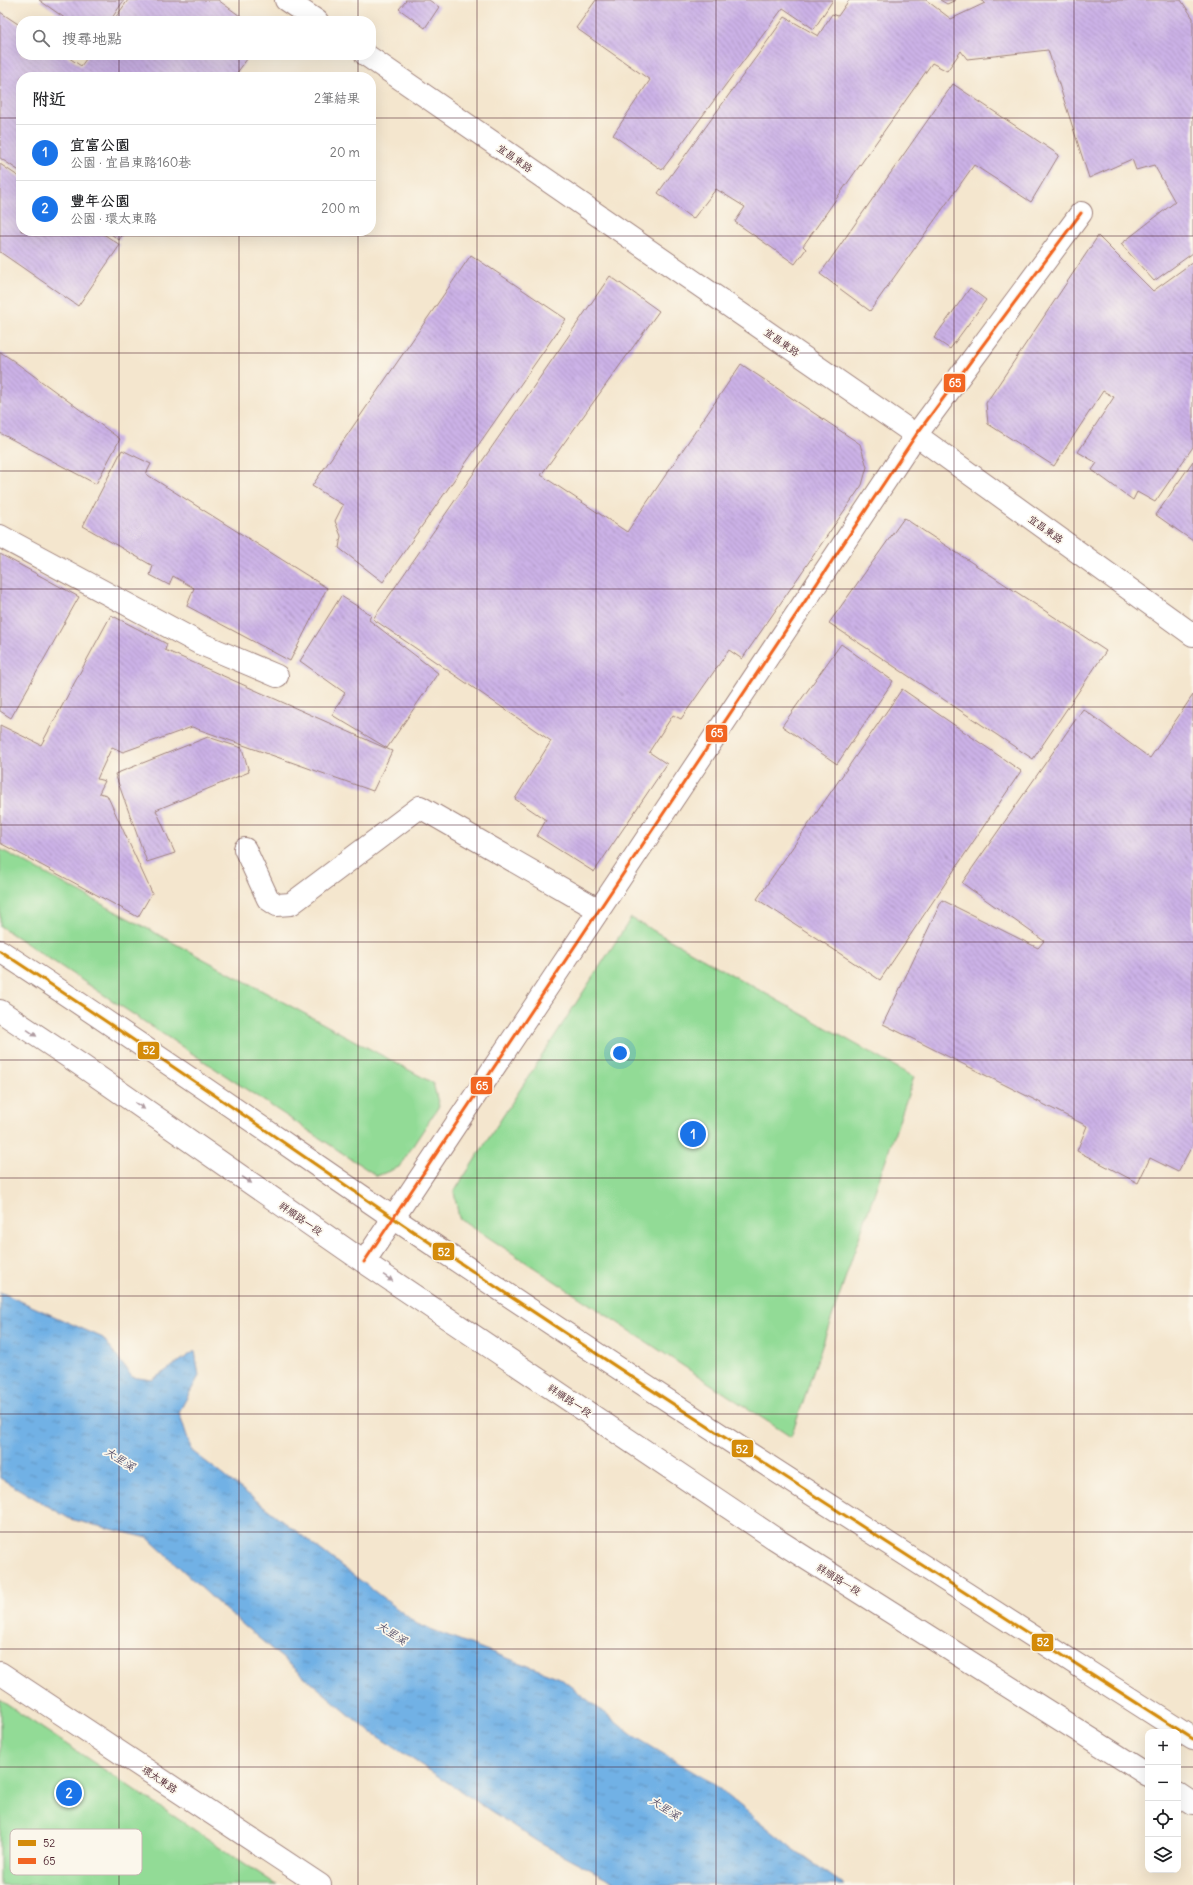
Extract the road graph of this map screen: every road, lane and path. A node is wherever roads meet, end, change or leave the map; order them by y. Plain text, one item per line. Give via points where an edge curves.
1 (286, 0) edge
2 (310, 16) edge
3 (373, 60) edge
4 (1081, 213) dead end
5 (916, 435) junction
6 (0, 536) edge
7 (1193, 635) edge
8 (277, 676) dead end
9 (245, 849) dead end
10 (599, 910) junction
11 (0, 951) edge
12 (0, 1011) edge
13 (394, 1218) junction
14 (364, 1262) junction
15 (0, 1673) edge
16 (1193, 1739) edge
17 (1145, 1773) edge
18 (1181, 1796) edge
19 (1193, 1804) edge
20 (320, 1885) edge

1 - 2 street
3 - 5 street, 宜昌東路
4 - 5 street
5 - 7 street, 宜昌東路
5 - 10 street
6 - 8 street via 199,642
9 - 10 street via 268,899 277,905 290,904 420,807
10 - 13 street
11 - 13 street via 91,1010
12 -> 14 street, 祥順路一段
13 - 14 street
13 - 16 street via 748,1454
14 -> 17 street, 祥順路一段 via 774,1538
15 - 20 street, 環太東路
18 - 19 street

